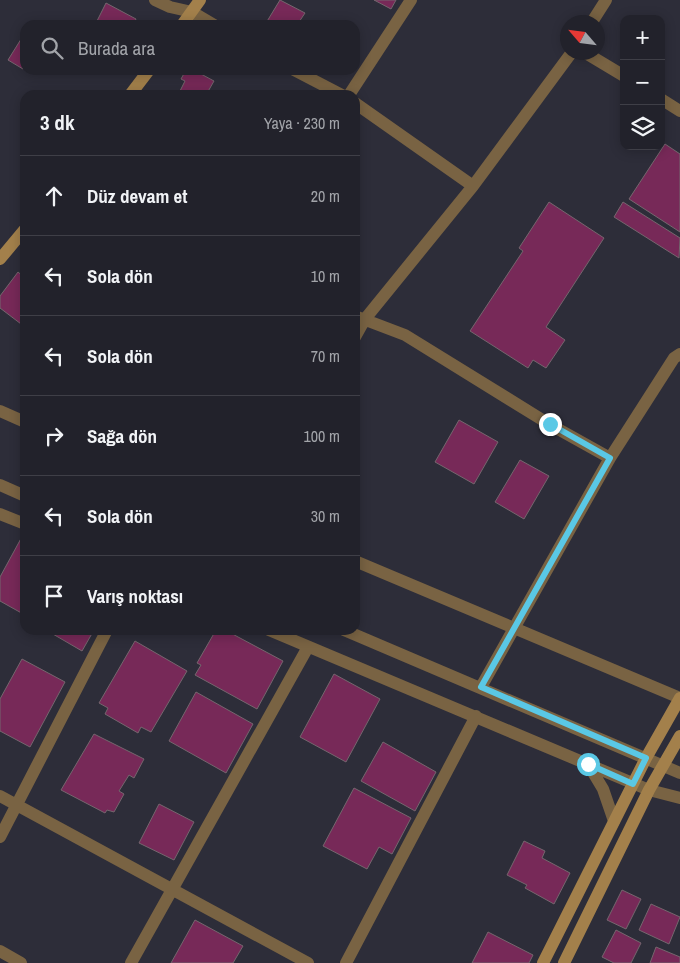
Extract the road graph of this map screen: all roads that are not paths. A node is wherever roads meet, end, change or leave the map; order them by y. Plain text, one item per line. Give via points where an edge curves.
1 (155, 0) edge
2 (200, 0) edge
3 (411, 0) edge
4 (606, 0) edge
5 (192, 12) junction
6 (596, 15) edge
7 (186, 20) edge
8 (206, 20) edge
9 (566, 60) edge
10 (597, 60) edge
11 (620, 74) edge
12 (144, 75) edge
13 (304, 75) edge
14 (134, 90) edge
15 (332, 90) edge
16 (352, 90) edge
17 (665, 101) edge
18 (360, 107) edge
19 (680, 110) edge
20 (473, 186) junction
21 (20, 235) edge
22 (0, 259) edge
23 (360, 318) edge
24 (680, 354) edge
25 (0, 411) edge
26 (20, 420) edge
27 (610, 458) junction
28 (0, 485) edge
29 (20, 494) edge
30 (0, 514) edge
31 (20, 522) edge
32 (360, 563) edge
33 (513, 628) junction
34 (104, 635) edge
35 (280, 635) edge
36 (356, 635) edge
37 (308, 647) junction
38 (481, 687) junction
39 (680, 698) edge
40 (476, 716) junction
41 (680, 736) edge
42 (646, 758) junction
43 (588, 764) junction
44 (663, 766) junction
45 (680, 774) edge
46 (633, 784) junction
47 (650, 790) junction
48 (0, 796) edge
49 (680, 798) edge
50 (17, 806) junction
51 (614, 821) junction
52 (0, 837) edge
53 (172, 890) junction
54 (0, 951) edge
55 (21, 963) edge
56 (131, 963) edge
57 (308, 963) edge
58 (346, 963) edge
59 (543, 963) edge
60 (564, 963) edge

1 - 5 street
2 - 5 street
3 - 16 street
4 - 6 street
5 - 7 street
5 - 8 street
9 - 20 street
10 - 11 street
12 - 14 street
13 - 15 street
17 - 19 street
18 - 20 street
20 - 23 street
21 - 22 street
23 - 27 street via 405,335
24 - 27 street via 674,358
25 - 26 street
27 - 33 street
28 - 29 street
30 - 31 street
32 - 33 street
33 - 38 street
33 - 39 street
34 - 50 street
35 - 37 street
36 - 38 street
37 - 40 street
37 - 53 street
38 - 42 street
39 - 42 street
40 - 43 street
40 - 58 street
41 - 44 street
42 - 44 street
42 - 46 street
43 - 46 street
43 - 51 street via 603,789
44 - 45 street
44 - 47 street
46 - 47 street
46 - 51 street
47 - 49 street
47 - 60 street
48 - 50 street
50 - 52 street
50 - 53 street
51 - 59 street
53 - 56 street
53 - 57 street
54 - 55 street

